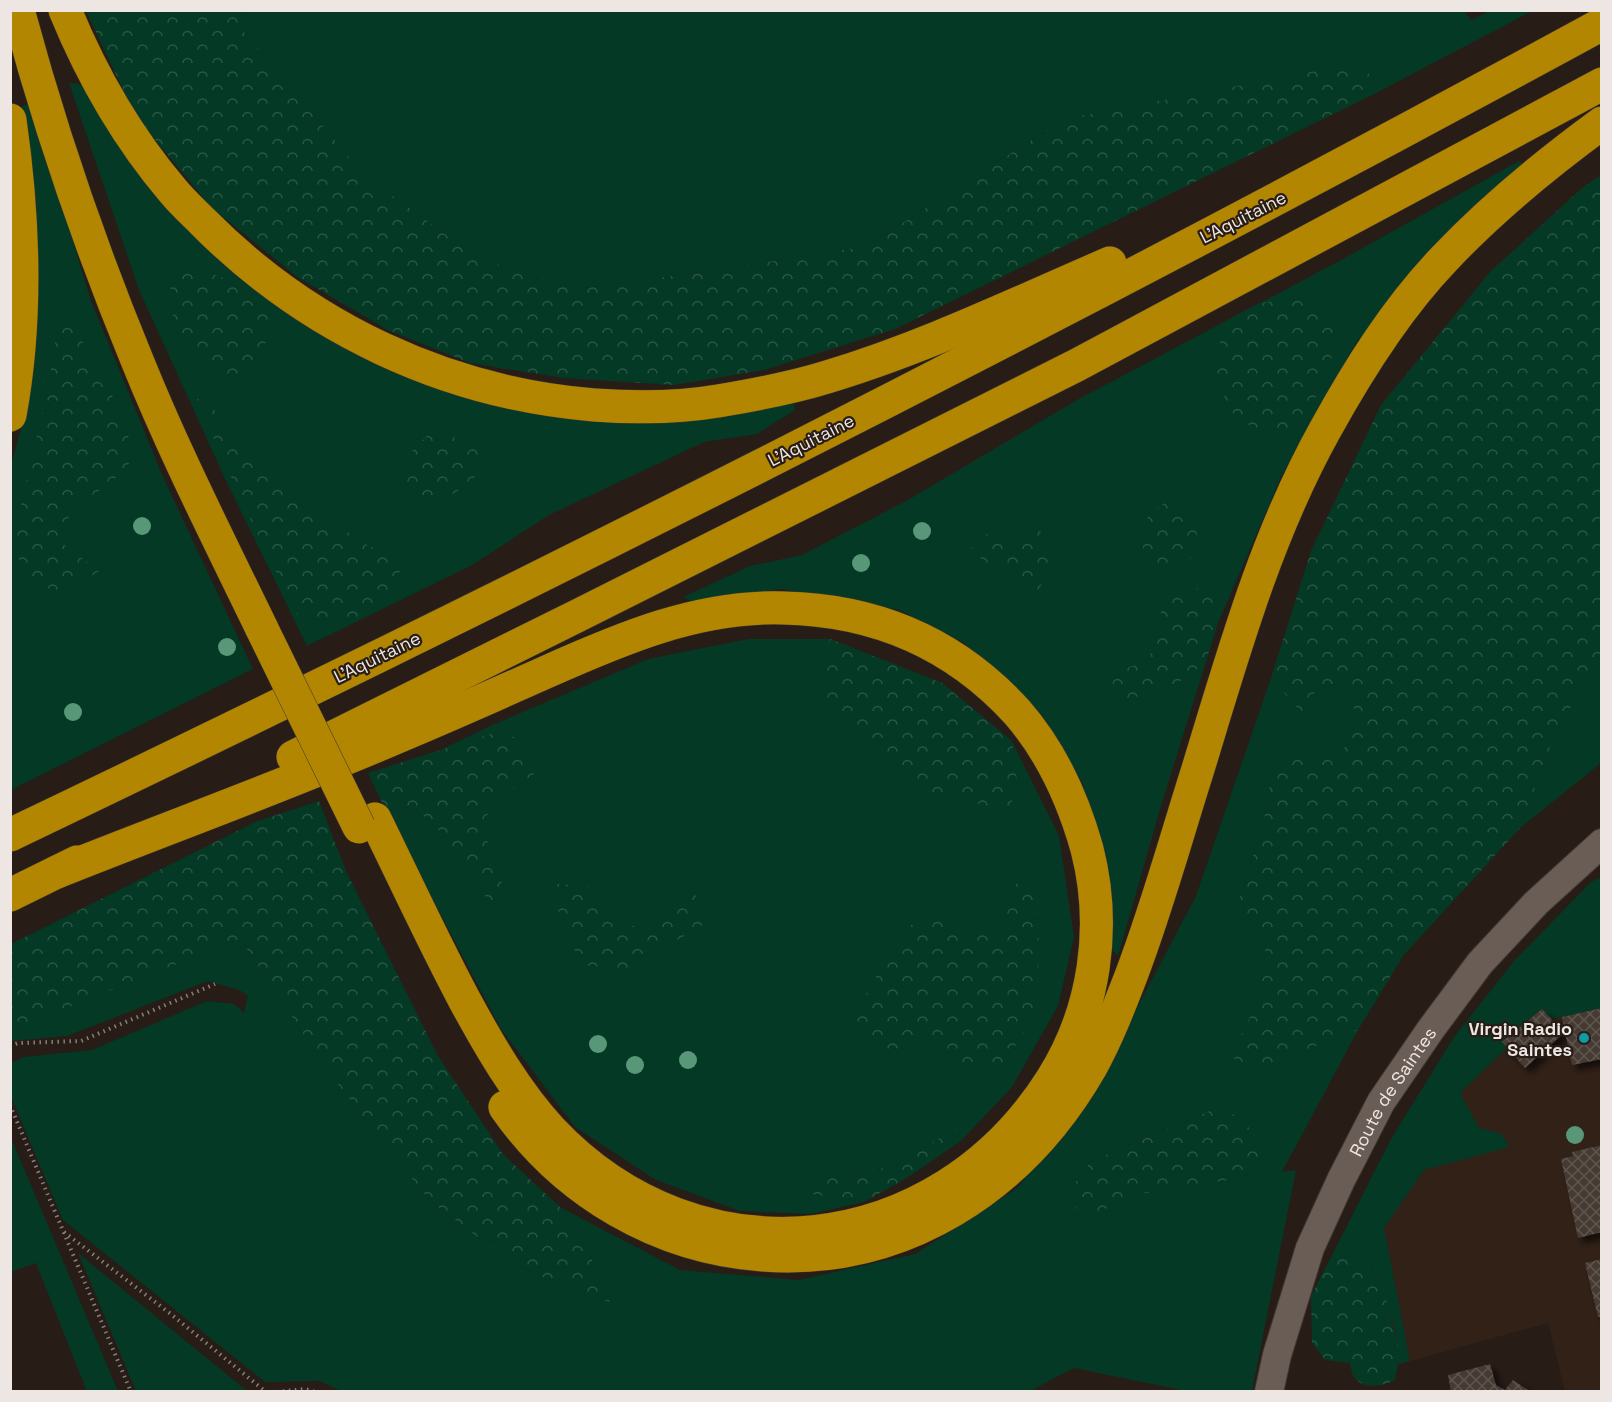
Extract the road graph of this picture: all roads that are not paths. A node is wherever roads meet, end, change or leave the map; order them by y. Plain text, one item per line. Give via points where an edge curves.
1 (18, 10) edge
2 (41, 10) edge
3 (65, 10) edge
4 (1602, 24) edge
5 (1602, 84) edge
6 (10, 120) edge
7 (1602, 123) edge
8 (1354, 159) junction
9 (10, 416) edge
10 (270, 626) junction
11 (367, 823) junction
12 (10, 835) edge
13 (1602, 843) edge
14 (57, 872) junction
15 (10, 895) edge
16 (1269, 1392) edge

1 - 10 highway via 68,178 136,359 188,476
2 - 10 highway via 85,171 145,333
3 - 8 highway via 103,92 132,139 174,193 258,273 361,340 410,362 465,382 562,402 662,407 716,402 823,379 898,353
4 - 8 highway, L'Aquitaine
5 - 14 highway via 1077,365
6 - 9 highway via 22,256 22,323
7 - 11 highway via 1558,155 1443,260 1360,369 1287,504 1236,645 1145,940 1116,1016 1090,1068 1052,1125 995,1180 956,1210 868,1247 835,1254 773,1256 689,1242 633,1220 580,1187 533,1144 473,1060
8 - 12 highway, L'Aquitaine via 565,564
10 - 11 highway, bridge
11 - 14 highway via 494,1053 529,1104 594,1168 654,1205 712,1225 786,1234 831,1230 902,1210 949,1185 1008,1137 1038,1101 1079,1028 1090,988 1096,954 1092,869 1067,790 1029,726 980,675 905,631 860,618 786,608 696,616 597,649 397,737
13 - 16 street, Route de Saintes via 1536,903 1480,963 1382,1102 1310,1248
14 - 15 highway

